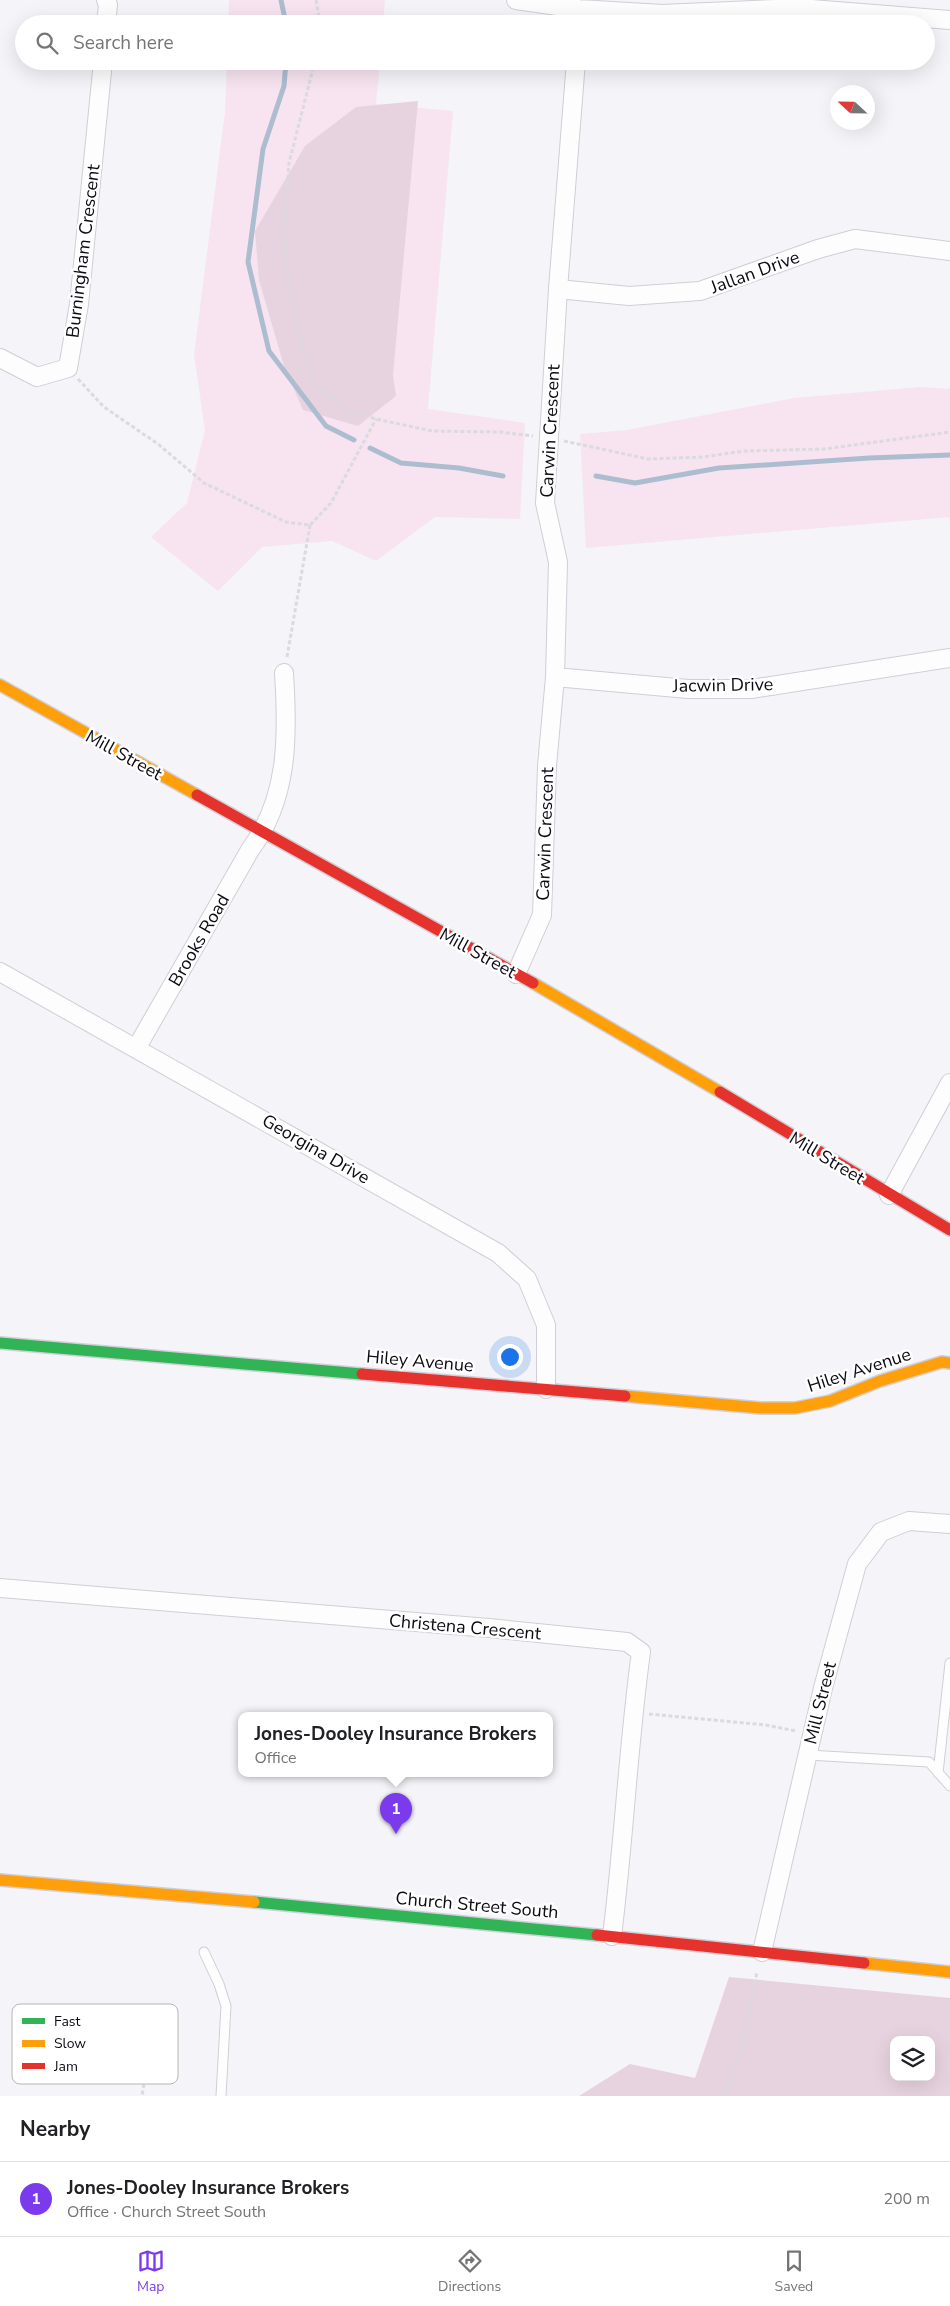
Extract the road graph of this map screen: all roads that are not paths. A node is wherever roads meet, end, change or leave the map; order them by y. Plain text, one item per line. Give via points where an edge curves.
1 (106, 0) edge
2 (516, 0) edge
3 (107, 15) edge
4 (574, 15) edge
5 (620, 15) edge
6 (887, 15) edge
7 (935, 19) edge
8 (950, 20) edge
9 (102, 70) edge
10 (575, 70) edge
11 (950, 251) edge
12 (558, 289) junction
13 (0, 358) edge
14 (950, 658) edge
15 (284, 673) road end
16 (554, 678) junction
17 (0, 685) edge
18 (263, 833) junction
19 (0, 972) edge
20 (516, 974) junction
21 (137, 1047) junction
22 (950, 1083) edge
23 (889, 1195) junction
24 (950, 1230) edge
25 (0, 1343) edge
26 (950, 1363) edge
27 (546, 1389) junction
28 (950, 1524) edge
29 (0, 1588) edge
30 (950, 1663) edge
31 (808, 1754) junction
32 (938, 1773) junction
33 (950, 1786) edge
34 (0, 1880) edge
35 (612, 1936) junction
36 (204, 1952) dead end
37 (762, 1952) junction
38 (950, 1972) edge
39 (221, 2096) edge

1 - 3 street
2 - 4 street
5 - 6 street via 799,8
7 - 8 street
9 - 13 street, Burningham Crescent via 79,304 68,368 37,377
10 - 12 street, Carwin Crescent
11 - 12 street, Jallan Drive via 855,240 818,249 700,291 629,296
12 - 16 street, Carwin Crescent via 545,503 558,562
14 - 16 street, Jacwin Drive via 751,688 688,689
15 - 18 street, Brooks Road via 287,724 284,764 277,800
16 - 20 street, Carwin Crescent via 547,766 542,916
17 - 18 street, Mill Street
18 - 20 street, Mill Street
18 - 21 street, Brooks Road via 250,850
19 - 21 street, Georgina Drive
20 - 23 street, Mill Street
21 - 27 street, Georgina Drive via 498,1253 527,1279 546,1325
22 - 23 street
23 - 24 street, Mill Street
25 - 27 street, Hiley Avenue
26 - 27 street, Hiley Avenue via 942,1362 830,1401 795,1408 702,1404
28 - 31 street, Mill Street via 909,1521 881,1532 857,1564
29 - 35 street, Christena Crescent via 627,1642 641,1652
30 - 32 lane
31 - 32 lane via 929,1762
31 - 37 street, Mill Street
32 - 33 lane
34 - 35 street, Church Street South
35 - 37 street, Church Street South
36 - 39 lane via 226,2006
37 - 38 street, Church Street South

